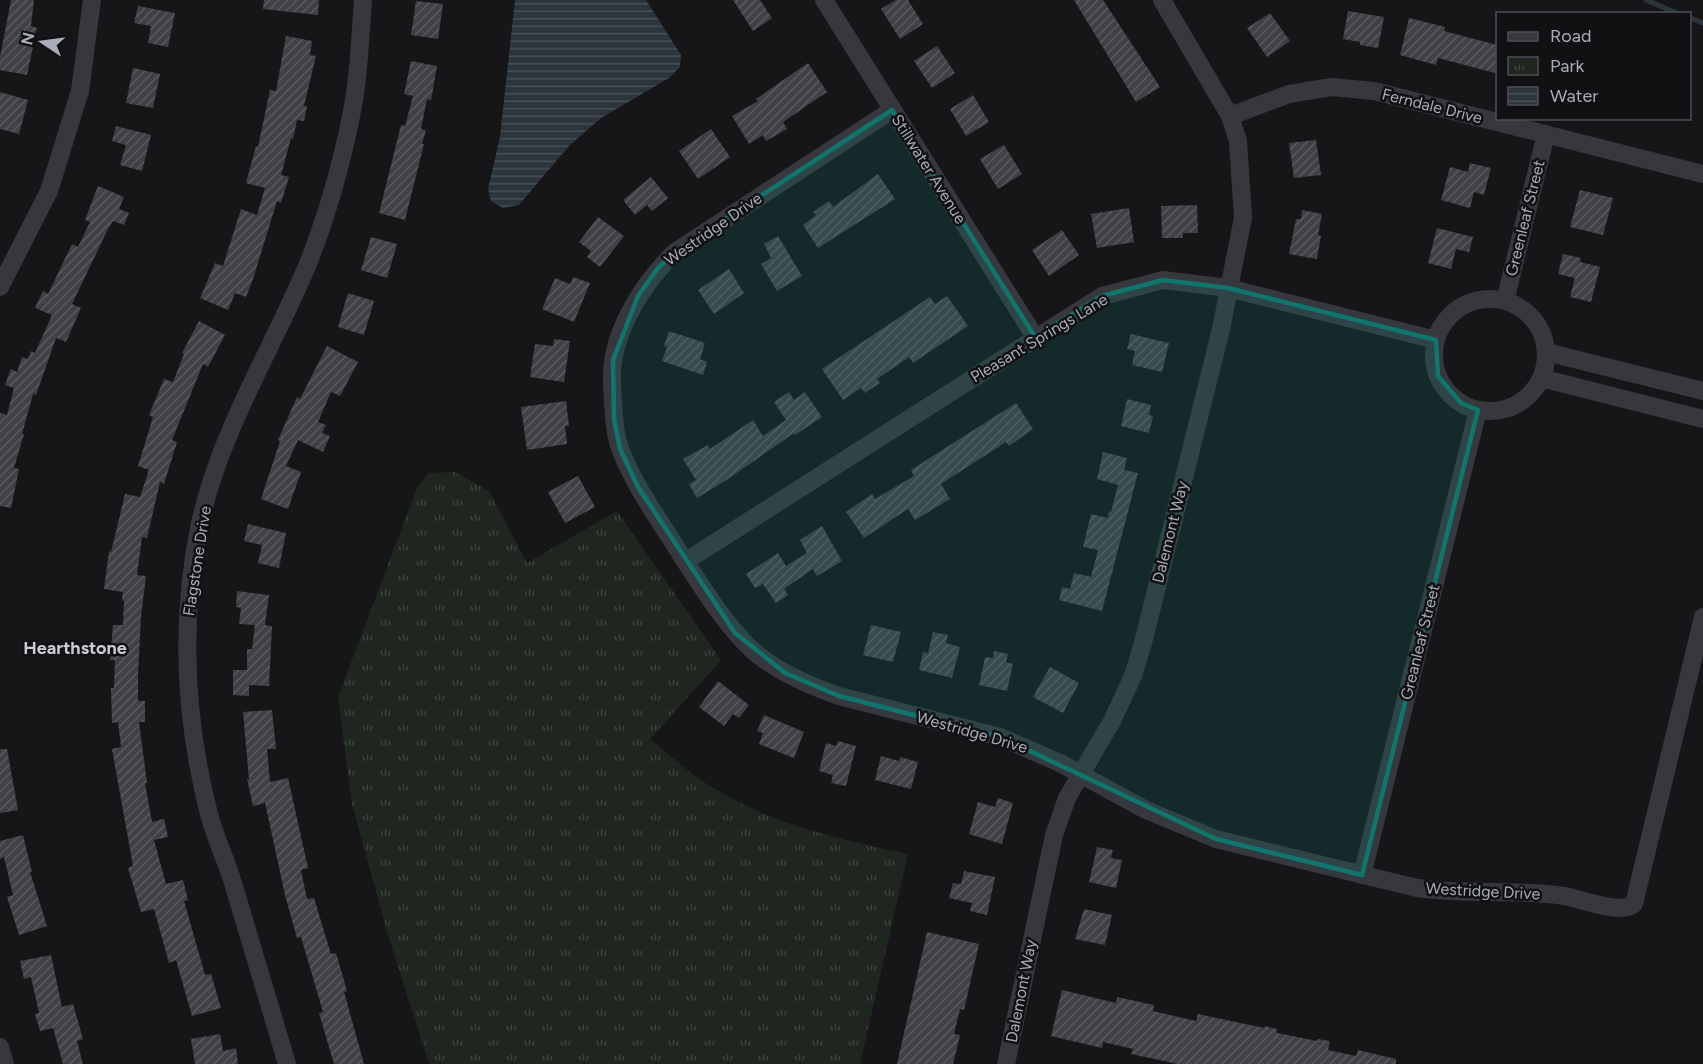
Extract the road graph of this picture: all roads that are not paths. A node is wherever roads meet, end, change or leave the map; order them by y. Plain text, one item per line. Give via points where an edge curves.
1 (92, 0) edge
2 (363, 0) edge
3 (824, 0) edge
4 (1162, 0) edge
5 (892, 110) junction
6 (1230, 116) junction
7 (1546, 134) junction
8 (1703, 174) edge
9 (0, 287) edge
10 (1228, 288) junction
11 (1505, 301) junction
12 (1035, 337) junction
13 (1436, 340) junction
14 (1546, 352) junction
15 (1541, 378) junction
16 (1703, 391) edge
17 (1478, 410) junction
18 (1703, 419) edge
19 (686, 561) junction
20 (1703, 617) edge
21 (1080, 775) junction
22 (1362, 875) junction
23 (0, 1047) edge
24 (5, 1064) edge
25 (287, 1064) edge
26 (1006, 1064) edge

1 - 9 street via 80,92 49,191
2 - 25 street, Flagstone Drive via 354,97 339,167 308,263 220,457 200,526 188,603 188,696 195,748 210,817
3 - 5 street, Stillwater Avenue
4 - 6 street, Dalemont Way
5 - 12 street, Stillwater Avenue
5 - 19 street, Westridge Drive via 675,252 638,296 614,360 614,419 620,449 638,487
6 - 7 street, Ferndale Drive via 1289,94 1332,87 1374,91
6 - 10 street, Dalemont Way via 1238,141 1244,218
7 - 8 street, Ferndale Drive
7 - 11 street, Greenleaf Street
10 - 12 street, Pleasant Springs Lane via 1163,280 1102,296
10 - 13 street, Pleasant Springs Lane
10 - 21 street, Dalemont Way via 1133,676
11 - 13 street via 1488,298 1455,310
11 - 14 street via 1534,320
12 - 19 street, Pleasant Springs Lane
13 - 17 street via 1434,358 1447,392
14 - 15 street
14 - 16 street
15 - 17 street via 1530,394 1515,405 1497,411
15 - 18 street
17 - 22 street, Greanleaf Street
19 - 21 street, Westridge Drive via 735,633 785,673 839,696 1000,737
20 - 22 street, Westridge Drive via 1635,904 1623,909 1563,896 1439,891
21 - 22 street, Westridge Drive via 1146,810 1216,839
21 - 26 street, Dalemont Way via 1067,798 1047,860
23 - 24 street

